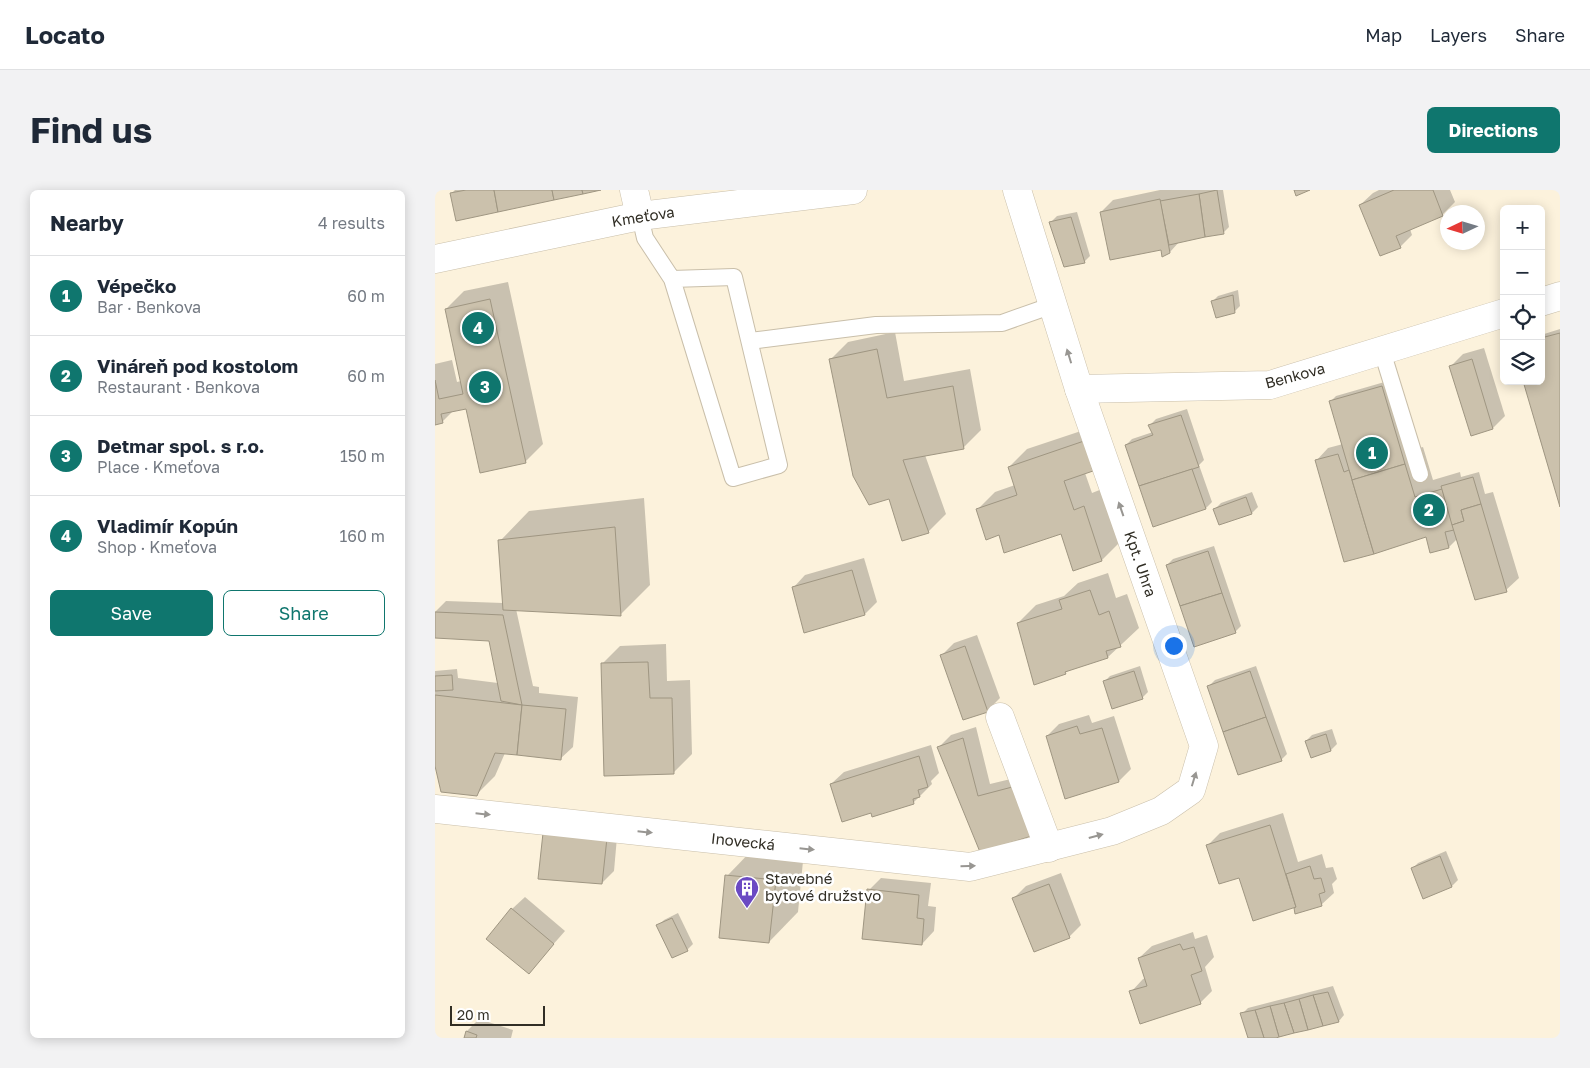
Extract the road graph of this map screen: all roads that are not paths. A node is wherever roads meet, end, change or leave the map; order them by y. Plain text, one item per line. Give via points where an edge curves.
1 (634, 190) edge
2 (853, 190) edge
3 (1017, 190) edge
4 (639, 216) junction
5 (435, 259) edge
6 (671, 279) junction
7 (1560, 296) edge
8 (1545, 301) edge
9 (1053, 305) junction
10 (1500, 314) edge
11 (749, 340) junction
12 (1382, 351) junction
13 (1079, 389) junction
14 (1420, 474) dead end
15 (1000, 718) dead end
16 (435, 809) edge
17 (1049, 848) junction

1 - 4 street
2 - 4 street, Kmeťova
3 - 9 street, Kpt. Uhra
4 - 5 street, Kmeťova
4 - 6 lane via 645,238
6 - 11 lane via 734,277
6 - 11 lane via 733,478 779,465
7 - 8 street
9 - 11 lane via 1002,322 876,325
13 -> 9 street, Kpt. Uhra
10 - 12 street, Benkova
12 - 13 street, Benkova via 1270,386
12 - 14 lane
17 -> 13 street, Kpt. Uhra via 1112,831 1161,811 1191,790 1204,746
15 - 17 street
16 -> 17 street, Inovecká via 970,867

